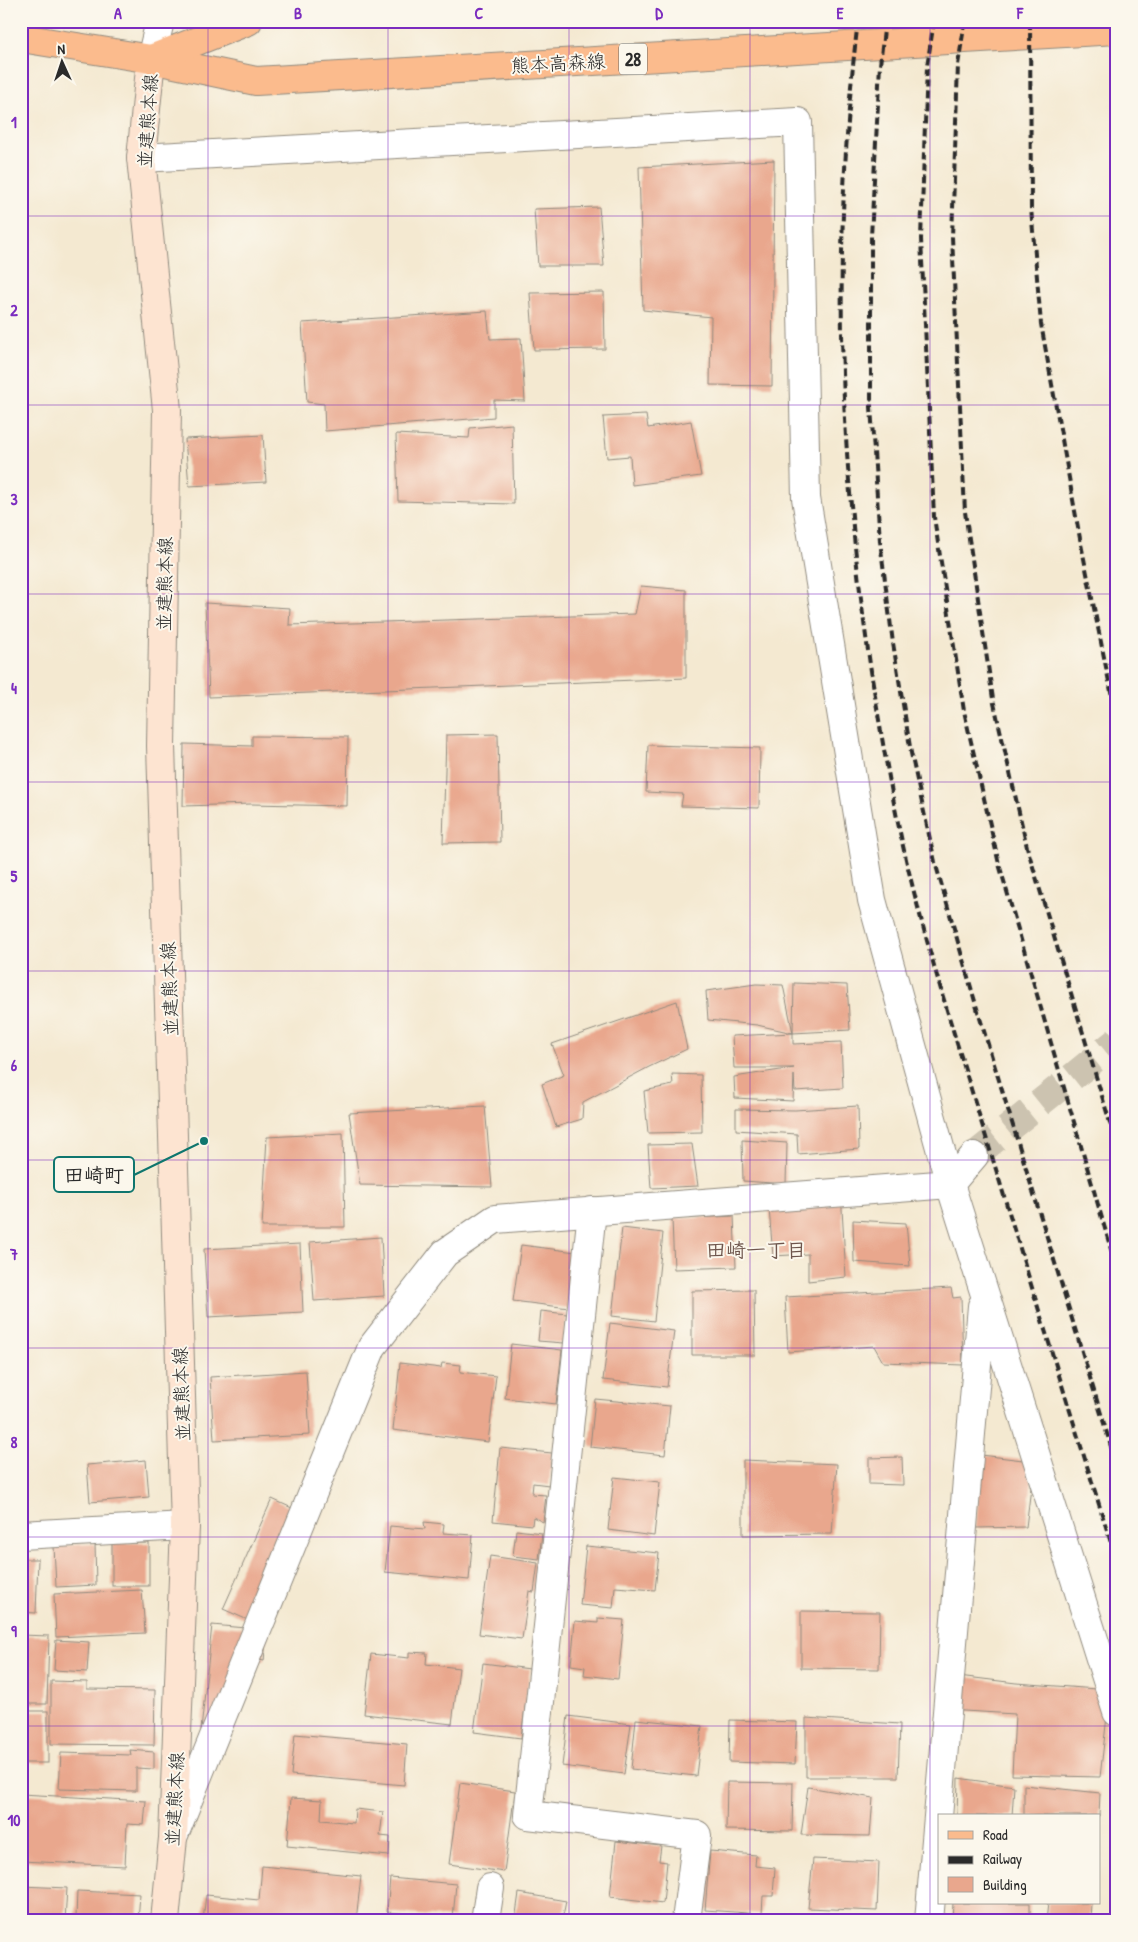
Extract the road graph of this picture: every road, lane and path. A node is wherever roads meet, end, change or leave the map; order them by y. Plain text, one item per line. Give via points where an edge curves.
1 (160, 21) edge
2 (248, 21) edge
3 (1117, 30) edge
4 (21, 38) edge
5 (151, 58) junction
6 (141, 158) junction
7 (974, 1156) tunnel mouth
8 (950, 1184) junction
9 (592, 1211) junction
10 (984, 1292) junction
11 (186, 1526) junction
12 (21, 1535) edge
13 (1117, 1712) edge
14 (173, 1838) junction
15 (490, 1888) dead end
16 (165, 1921) edge
17 (485, 1921) edge
18 (686, 1921) edge
19 (928, 1921) edge

1 - 5 street
2 - 5 main road, 熊本高森線 / 28
3 - 5 main road, 熊本高森線 / 28 via 256,81
4 - 5 main road, 熊本高森線 / 28
5 - 6 main road, 並建熊本線
6 - 8 street via 798,122 806,498 872,900
6 - 11 main road, 並建熊本線 via 167,410 161,746
7 - 8 street
8 - 9 street
8 - 10 street
9 - 14 street via 495,1219 445,1253 372,1347
9 - 18 street via 528,1814 696,1835
10 - 13 street
10 - 19 street
11 - 12 street
11 - 14 main road, 並建熊本線
14 - 16 main road, 並建熊本線
15 - 17 street

